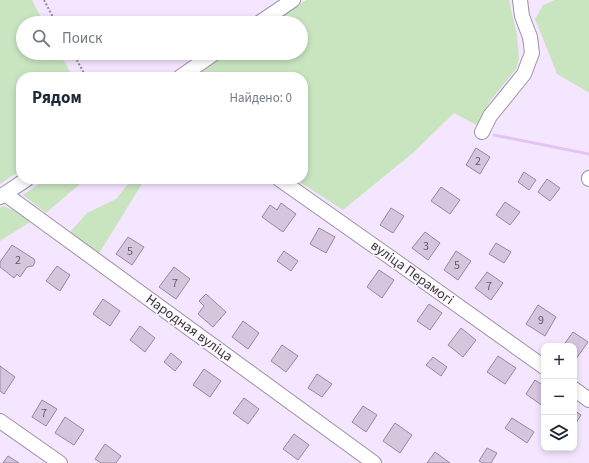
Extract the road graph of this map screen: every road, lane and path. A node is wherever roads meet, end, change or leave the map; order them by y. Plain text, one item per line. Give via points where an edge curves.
1 (44, 0) edge
2 (293, 0) edge
3 (520, 0) edge
4 (52, 16) edge
5 (269, 16) edge
6 (77, 60) edge
7 (205, 60) edge
8 (83, 72) edge
9 (187, 72) edge
10 (482, 132) dead end
11 (19, 184) edge
12 (286, 184) edge
13 (2, 195) edge
14 (541, 365) edge
15 (577, 391) edge
16 (589, 400) edge
17 (0, 421) edge
18 (60, 463) edge
19 (374, 463) edge

1 - 4 path
2 - 5 street
3 - 10 street via 532,53 524,74 490,116
6 - 8 path
7 - 9 street
11 - 13 street
12 - 14 street, вуліца Перамогі
13 - 19 street, Народная вуліца
15 - 16 street
17 - 18 street

